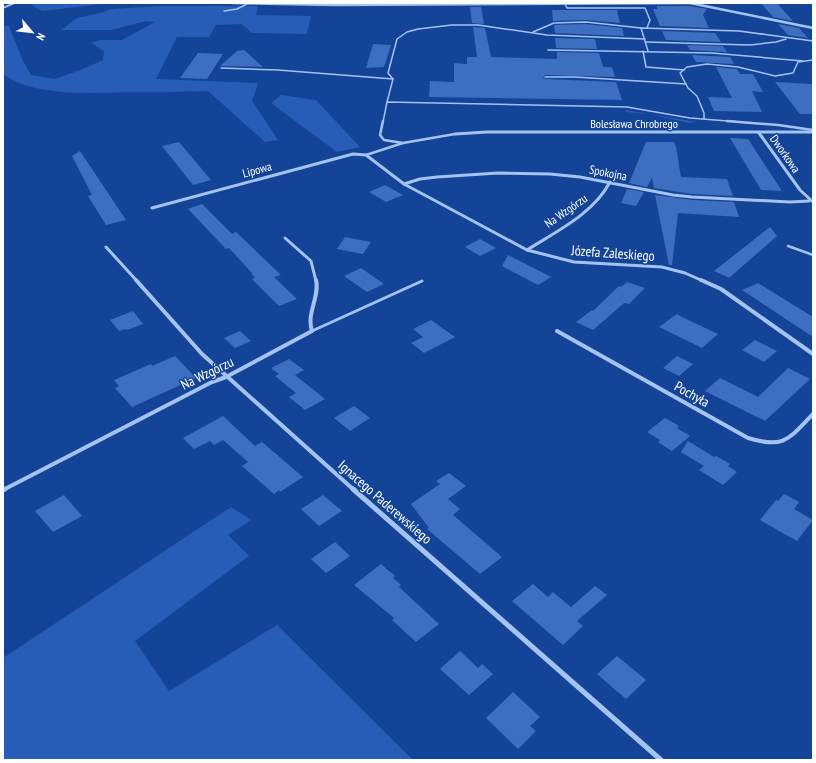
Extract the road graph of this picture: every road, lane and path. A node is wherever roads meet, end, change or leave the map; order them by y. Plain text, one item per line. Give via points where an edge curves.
1 (16, 3) edge
2 (232, 3) edge
3 (691, 3) edge
4 (247, 4) junction
5 (486, 4) edge
6 (565, 4) edge
7 (3, 8) edge
8 (224, 11) dead end
9 (641, 28) junction
10 (647, 28) junction
11 (813, 28) edge
12 (532, 32) junction
13 (788, 38) junction
14 (645, 39) junction
15 (813, 41) edge
16 (646, 42) junction
17 (548, 50) dead end
18 (648, 50) junction
19 (643, 51) junction
20 (813, 60) edge
21 (803, 61) junction
22 (221, 68) dead end
23 (684, 70) junction
24 (545, 77) dead end
25 (393, 79) junction
26 (686, 84) junction
27 (387, 102) junction
28 (704, 119) junction
29 (813, 131) edge
30 (759, 133) junction
31 (455, 134) joint
32 (403, 143) junction
33 (366, 155) junction
34 (610, 182) junction
35 (404, 184) junction
36 (811, 201) edge
37 (152, 208) dead end
38 (285, 238) dead end
39 (788, 246) dead end
40 (106, 247) dead end
41 (527, 250) junction
42 (813, 255) edge
43 (422, 281) dead end
44 (312, 331) junction
45 (557, 331) dead end
46 (813, 354) edge
47 (226, 377) junction
48 (813, 414) edge
49 (3, 490) edge
50 (661, 760) edge

1 - 7 street
2 - 4 street
3 - 6 street
3 - 11 street
4 - 5 street
4 - 8 lane
5 - 6 street
6 - 10 lane via 567,8 645,8 650,18
9 - 10 lane
9 - 12 lane via 586,22 554,23
9 - 14 lane
10 - 13 lane via 739,31
12 - 14 lane via 547,35
12 - 25 lane via 472,25 452,25 407,32 397,39 395,45 388,73
13 - 15 lane
13 - 16 lane via 750,45
14 - 16 lane
16 - 18 lane
17 - 19 lane
18 - 19 lane
18 - 21 lane
19 - 23 lane via 646,67
20 - 21 lane
21 - 23 lane via 798,62 793,73 786,76 730,66 697,65
22 - 25 lane
23 - 26 lane via 680,74
24 - 26 lane
25 - 27 lane
26 - 28 lane via 697,96
27 - 28 lane via 615,106
27 - 32 lane via 380,135 384,140
28 - 29 lane via 778,125
29 - 30 street, Bolesława Chrobrego
30 - 31 street, Bolesława Chrobrego
30 - 36 street, Dworkowa via 800,190
31 - 32 lane
32 - 33 lane
33 - 35 street, Józefa Zaleskiego
33 - 37 street, Lipowa via 353,154
34 - 35 street, Spokojna via 550,174 498,173 420,179
34 - 36 street, Spokojna via 692,197
34 - 41 street, Na Wzgórzu via 603,195 588,210
35 - 41 street, Józefa Zaleskiego
38 - 44 street via 311,261 317,286 310,315
39 - 42 lane
40 - 47 street, Ignacego Paderewskiego via 202,354
41 - 46 street, Józefa Zaleskiego via 574,262 650,266 685,273 721,289
43 - 44 lane, Na Wzgórzu
44 - 47 street, Na Wzgórzu
45 - 48 street, Pochyła via 748,438 769,444 784,441
47 - 49 street, Na Wzgórzu
47 - 50 street, Ignacego Paderewskiego

